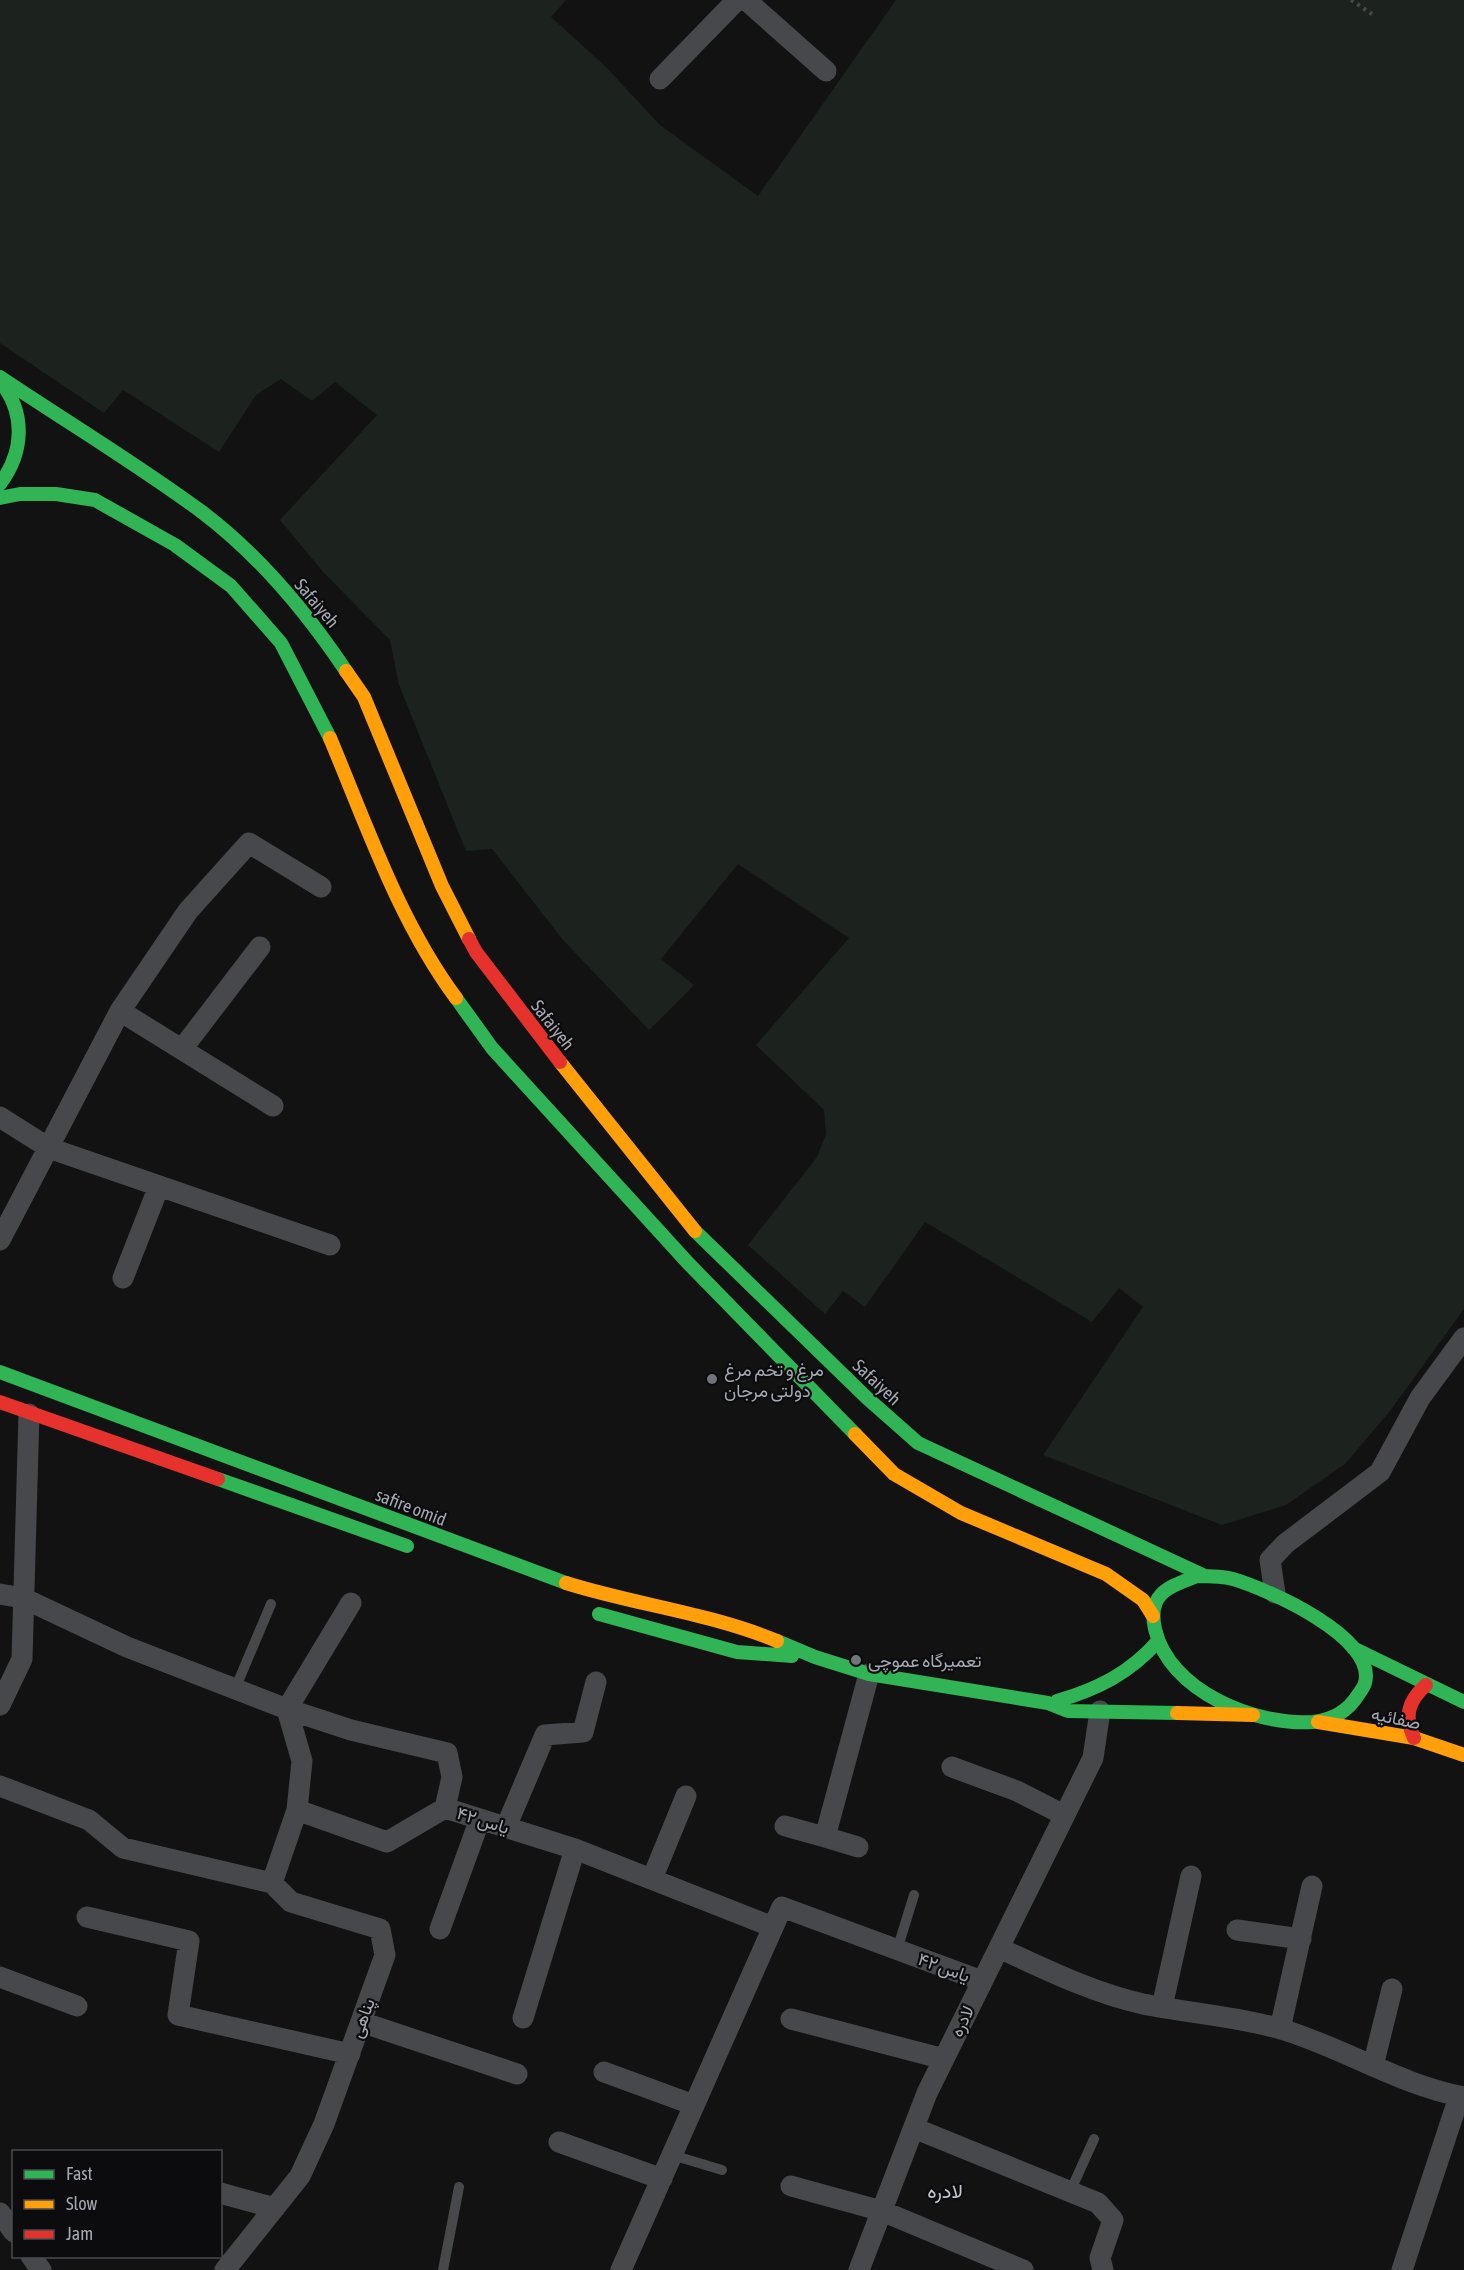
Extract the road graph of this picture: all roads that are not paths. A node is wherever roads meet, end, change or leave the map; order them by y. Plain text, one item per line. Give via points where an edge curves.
1 (738, 0) edge
2 (746, 0) edge
3 (826, 71) dead end
4 (660, 79) dead end
5 (0, 379) edge
6 (0, 484) edge
7 (0, 498) edge
8 (321, 887) dead end
9 (260, 946) dead end
10 (120, 1011) junction
11 (182, 1049) junction
12 (273, 1106) dead end
13 (0, 1117) edge
14 (49, 1148) junction
15 (159, 1186) junction
16 (6, 1213) edge
17 (0, 1240) edge
18 (330, 1245) dead end
19 (123, 1278) dead end
20 (1464, 1338) edge
21 (0, 1372) edge
22 (0, 1402) edge
23 (29, 1414) junction
24 (423, 1552) dead end
25 (1204, 1576) junction
26 (1275, 1593) junction
27 (0, 1594) edge
28 (23, 1598) junction
29 (351, 1603) dead end
30 (271, 1604) dead end
31 (581, 1608) dead end
32 (1153, 1616) junction
33 (1158, 1641) junction
34 (1353, 1648) junction
35 (815, 1657) junction
36 (869, 1674) junction
37 (596, 1682) dead end
38 (1426, 1685) junction
39 (235, 1689) junction
40 (1464, 1702) edge
41 (1048, 1703) junction
42 (0, 1705) edge
43 (287, 1709) junction
44 (1100, 1711) junction
45 (1253, 1715) junction
46 (1318, 1722) junction
47 (1413, 1738) junction
48 (1464, 1755) edge
49 (952, 1767) dead end
50 (0, 1786) edge
51 (686, 1796) dead end
52 (445, 1808) junction
53 (297, 1810) junction
54 (1064, 1815) junction
55 (480, 1819) junction
56 (785, 1826) dead end
57 (506, 1827) junction
58 (825, 1837) junction
59 (858, 1847) dead end
60 (575, 1849) junction
61 (1191, 1876) dead end
62 (652, 1880) junction
63 (272, 1883) junction
64 (1312, 1886) dead end
65 (914, 1895) dead end
66 (87, 1917) dead end
67 (773, 1927) junction
68 (440, 1929) dead end
69 (1237, 1930) dead end
70 (1300, 1939) junction
71 (999, 1948) junction
72 (897, 1950) junction
73 (0, 1977) edge
74 (982, 1981) junction
75 (1392, 1989) dead end
76 (78, 2006) dead end
77 (1162, 2007) junction
78 (523, 2018) dead end
79 (791, 2019) dead end
80 (361, 2022) junction
81 (1280, 2029) junction
82 (350, 2054) junction
83 (944, 2059) junction
84 (1373, 2066) junction
85 (604, 2072) dead end
86 (517, 2074) dead end
87 (1462, 2097) edge
88 (694, 2105) junction
89 (914, 2128) junction
90 (1094, 2139) dead end
91 (559, 2142) dead end
92 (672, 2155) junction
93 (722, 2170) dead end
94 (662, 2178) junction
95 (791, 2186) dead end
96 (459, 2187) dead end
97 (1070, 2192) junction
98 (222, 2194) edge
99 (275, 2208) junction
100 (882, 2211) junction
101 (0, 2213) edge
102 (12, 2229) edge
103 (225, 2270) edge
104 (443, 2270) edge
105 (621, 2270) edge
106 (859, 2270) edge
107 (1023, 2270) edge
108 (1103, 2270) edge
109 (1402, 2270) edge

1 - 4 street
2 - 3 street
5 - 6 main road via 16,408 20,433 15,459
5 - 25 main road, Safaiyeh via 202,513 253,558 314,623 364,697 442,886 476,951 526,1020 702,1240 918,1443
7 - 32 main road via 56,494 95,500 175,545 231,586 281,644 319,713 401,904 439,975 492,1048 688,1263 894,1474 961,1513 1106,1574 1143,1600
8 - 10 street via 249,843 189,911
9 - 11 street
10 - 11 street
10 - 14 street
11 - 12 street
13 - 14 street
14 - 15 street
14 - 16 street
15 - 18 street
15 - 19 street
16 - 17 street
20 - 26 street via 1420,1398 1380,1472 1285,1544 1270,1560
21 - 35 main road, safire omid via 539,1575 617,1599 743,1628
22 - 23 main road, safire omid
23 - 24 main road, safire omid
23 - 28 street
25 - 26 main road via 1230,1578
25 - 32 main road via 1164,1590 1152,1609
26 - 34 main road via 1314,1616
27 - 28 street
28 - 39 street via 127,1647
28 - 42 street via 22,1659
29 - 43 street
30 - 39 lane
31 - 35 main road, safire omid via 737,1652
32 - 33 main road via 1153,1632
33 - 41 main road via 1144,1657 1093,1692
33 - 45 main road via 1173,1664 1199,1689
34 - 38 main road, صفائیه
34 - 46 main road via 1365,1662 1367,1683 1358,1699 1340,1716
35 - 36 main road, safire omid
36 - 41 main road, safire omid
36 - 58 street
37 - 57 street via 583,1732 544,1735
38 - 40 main road, صفائیه
38 - 47 main road via 1409,1703 1407,1726
39 - 43 street
41 - 44 main road, safire omid via 1068,1711
43 - 52 street via 351,1730 447,1753 452,1777
43 - 53 street via 302,1761
44 - 45 main road, safire omid
44 - 54 street, لادره via 1093,1758
45 - 46 main road via 1287,1722
46 - 47 main road, صفائیه
47 - 48 main road, صفائیه
49 - 54 street via 1017,1791
50 - 63 street via 89,1820 123,1848
51 - 62 street
52 - 53 street, یاس ۴۲ via 387,1842
52 - 55 street, یاس ۴۲
53 - 63 street
54 - 71 street, لادره
55 - 57 street, یاس ۴۲
55 - 68 street
56 - 58 street
57 - 60 street, یاس ۴۲
58 - 59 street
60 - 62 street, یاس ۴۲
60 - 78 street
61 - 77 street
62 - 67 street, یاس ۴۲
63 - 80 street, پناهی via 291,1902 380,1929 385,1955
64 - 70 street
65 - 72 lane
66 - 82 street via 189,1941 178,2015
67 - 72 street, یاس ۴۲ via 782,1907
67 - 88 street
69 - 70 street
70 - 81 street
71 - 74 street, لادره
71 - 77 street via 1071,1980
72 - 74 street, یاس ۴۲
73 - 76 street
74 - 83 street, لادره
75 - 84 street
77 - 81 street
79 - 83 street
80 - 82 street, پناهی
80 - 86 street
81 - 84 street
82 - 99 street, پناهی via 300,2176
83 - 89 street, لادره
84 - 87 street via 1401,2079
85 - 88 street
87 - 109 street
88 - 92 street
89 - 97 street
89 - 100 street, لادره
90 - 97 lane
91 - 94 street
92 - 93 lane
92 - 94 street
94 - 105 street
95 - 100 street
96 - 104 lane
97 - 108 street via 1098,2203 1113,2220 1100,2258
98 - 99 street
99 - 103 street, پناهی
100 - 106 street, لادره
100 - 107 street
101 - 102 street

